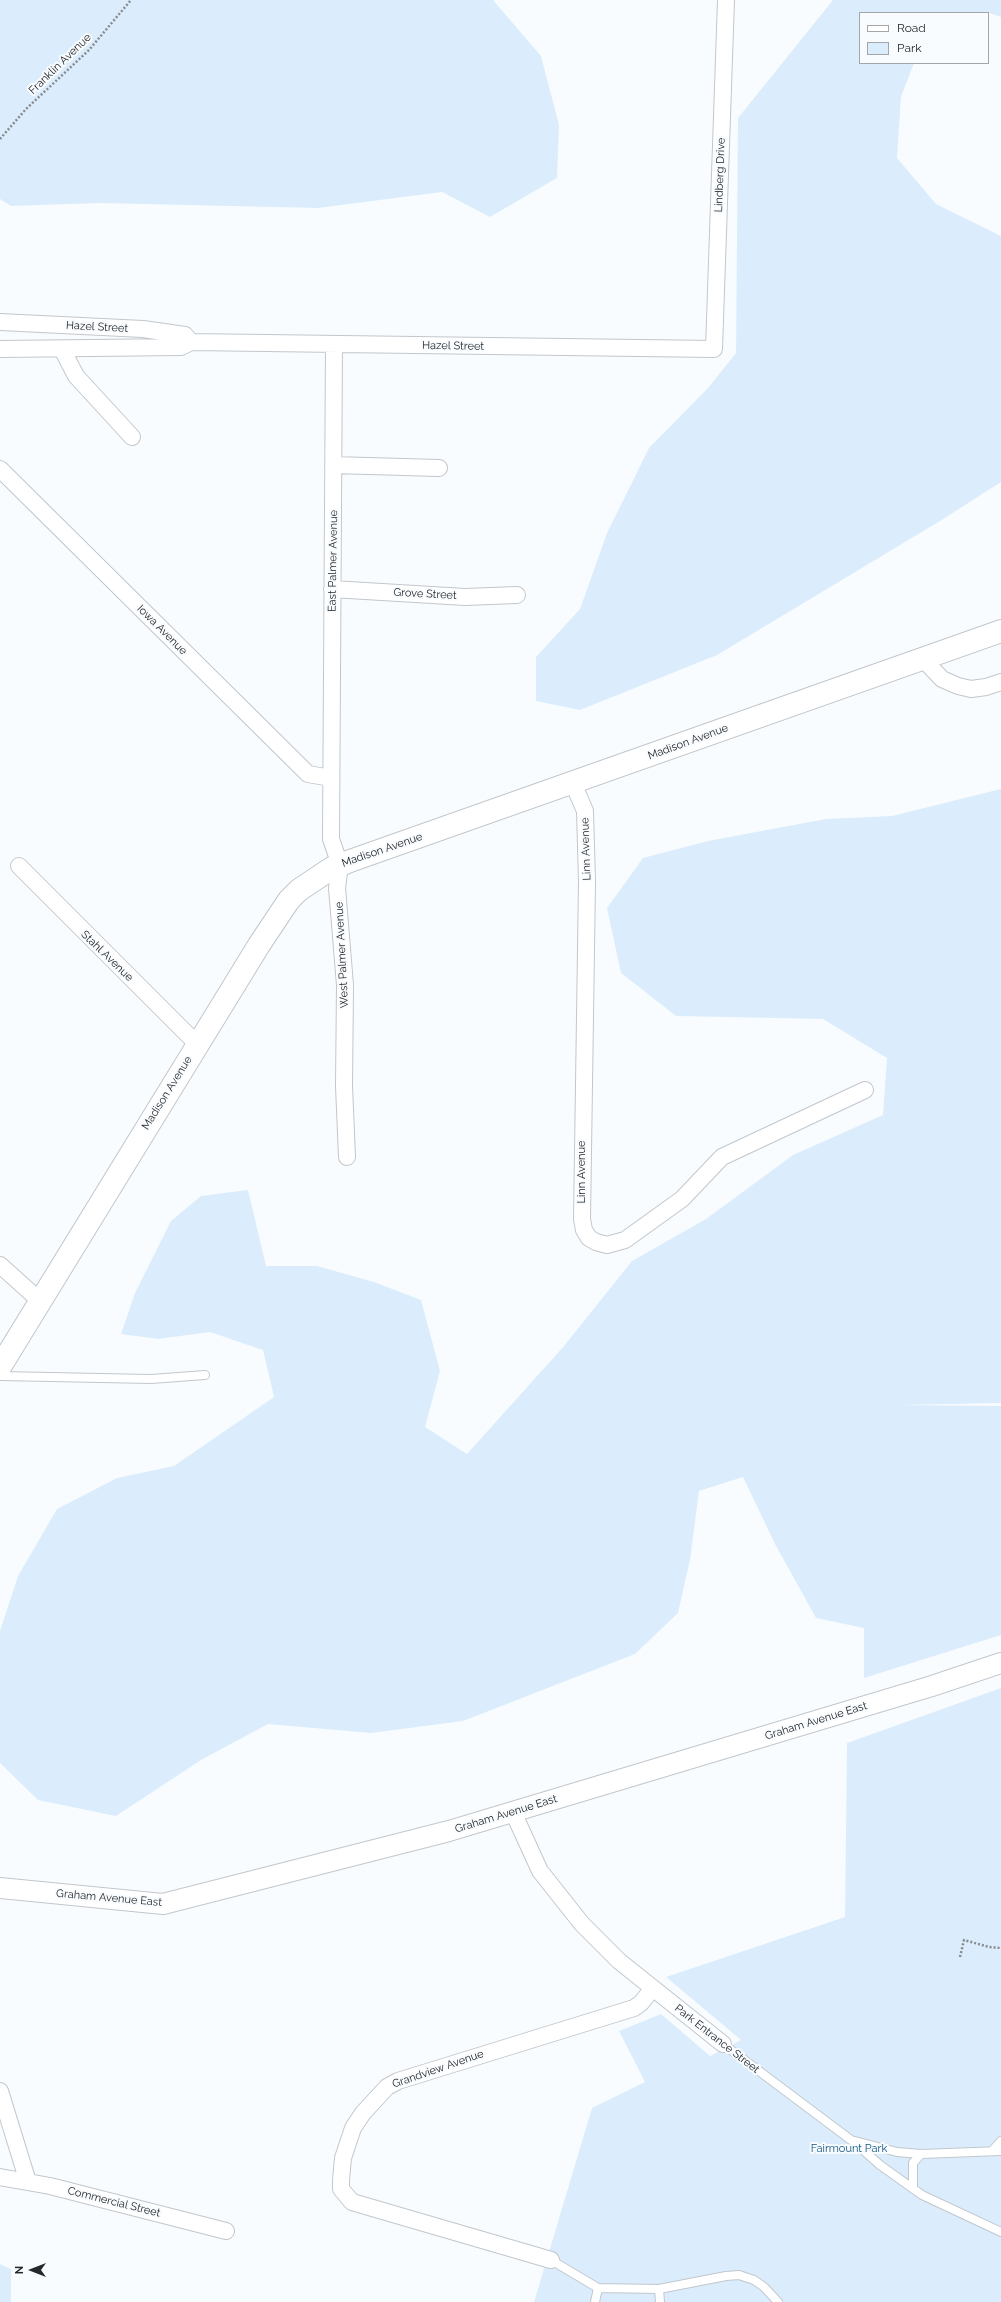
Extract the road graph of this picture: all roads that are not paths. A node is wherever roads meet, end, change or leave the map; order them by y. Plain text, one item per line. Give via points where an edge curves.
1 (726, 0) edge
2 (0, 322) edge
3 (192, 342) junction
4 (334, 344) junction
5 (0, 349) edge
6 (62, 349) junction
7 (714, 349) joint
8 (132, 437) dead end
9 (333, 465) junction
10 (439, 468) dead end
11 (0, 469) edge
12 (332, 589) junction
13 (518, 595) dead end
14 (1001, 631) edge
15 (923, 659) junction
16 (1001, 682) edge
17 (331, 778) junction
18 (573, 783) junction
19 (340, 865) junction
20 (19, 866) dead end
21 (198, 1044) junction
22 (865, 1090) dead end
23 (347, 1157) dead end
24 (0, 1265) edge
25 (39, 1300) junction
26 (0, 1367) edge
27 (205, 1374) dead end
28 (0, 1376) edge
29 (1001, 1663) edge
30 (513, 1812) junction
31 (0, 1888) edge
32 (653, 1988) junction
33 (723, 2044) joint
34 (0, 2091) edge
35 (852, 2140) junction
36 (1001, 2141) edge
37 (992, 2151) junction
38 (1001, 2151) edge
39 (921, 2154) junction
40 (0, 2176) edge
41 (28, 2182) junction
42 (913, 2188) junction
43 (226, 2231) dead end
44 (1001, 2232) edge
45 (551, 2260) joint
46 (598, 2288) junction
47 (659, 2289) junction
48 (595, 2302) edge
49 (660, 2302) edge
50 (778, 2302) edge

1 - 7 street, Lindberg Drive
2 - 3 street, Hazel Street via 143,329 185,335
3 - 4 street, Hazel Street
3 - 6 street, Hazel Street via 181,348
4 - 7 street, Hazel Street
4 - 9 street, East Palmer Avenue
5 - 6 street, Hazel Street
6 - 8 street via 76,376
9 - 10 street
9 - 12 street, East Palmer Avenue
11 - 17 street, Iowa Avenue via 308,774
12 - 13 street, Grove Street via 465,596
12 - 17 street, East Palmer Avenue
14 - 15 main road, Madison Avenue
15 - 16 street via 942,678 958,686 971,689
15 - 18 main road, Madison Avenue
17 - 19 street, West Palmer Avenue via 331,839
18 - 19 main road, Madison Avenue
18 - 22 street, Linn Avenue via 585,811 587,882 582,1219 584,1230 590,1238 607,1245 625,1240 682,1199 722,1157
19 - 21 main road, Madison Avenue via 315,879 289,900
19 - 23 street, West Palmer Avenue via 337,888 345,985 344,1086
20 - 21 street, Stahl Avenue
21 - 25 main road, Madison Avenue
24 - 25 street
25 - 26 main road, Madison Avenue
27 - 28 lane via 150,1379
29 - 30 street, Graham Avenue East
30 - 31 street, Graham Avenue East via 450,1831 163,1904
30 - 32 street, Park Entrance Street via 531,1853 551,1887 609,1951
32 - 33 street, Park Entrance Street
32 - 45 street, Grandview Avenue via 634,2008 398,2081 387,2087 353,2128 343,2158 341,2180 341,2189 352,2202
33 - 35 lane, Park Entrance Street
34 - 41 street
35 - 39 lane, Park Entrance Street via 897,2152
35 - 42 lane via 880,2165
36 - 37 lane
37 - 38 lane, Park Entrance Street
37 - 39 lane, Park Entrance Street
39 - 42 lane via 913,2163
40 - 41 street, Commercial Street
41 - 43 street, Commercial Street via 138,2207
42 - 44 lane via 922,2195
45 - 46 lane, Grandview Avenue
46 - 47 lane
46 - 48 lane
47 - 49 lane
47 - 50 lane via 726,2276 739,2276 759,2284

